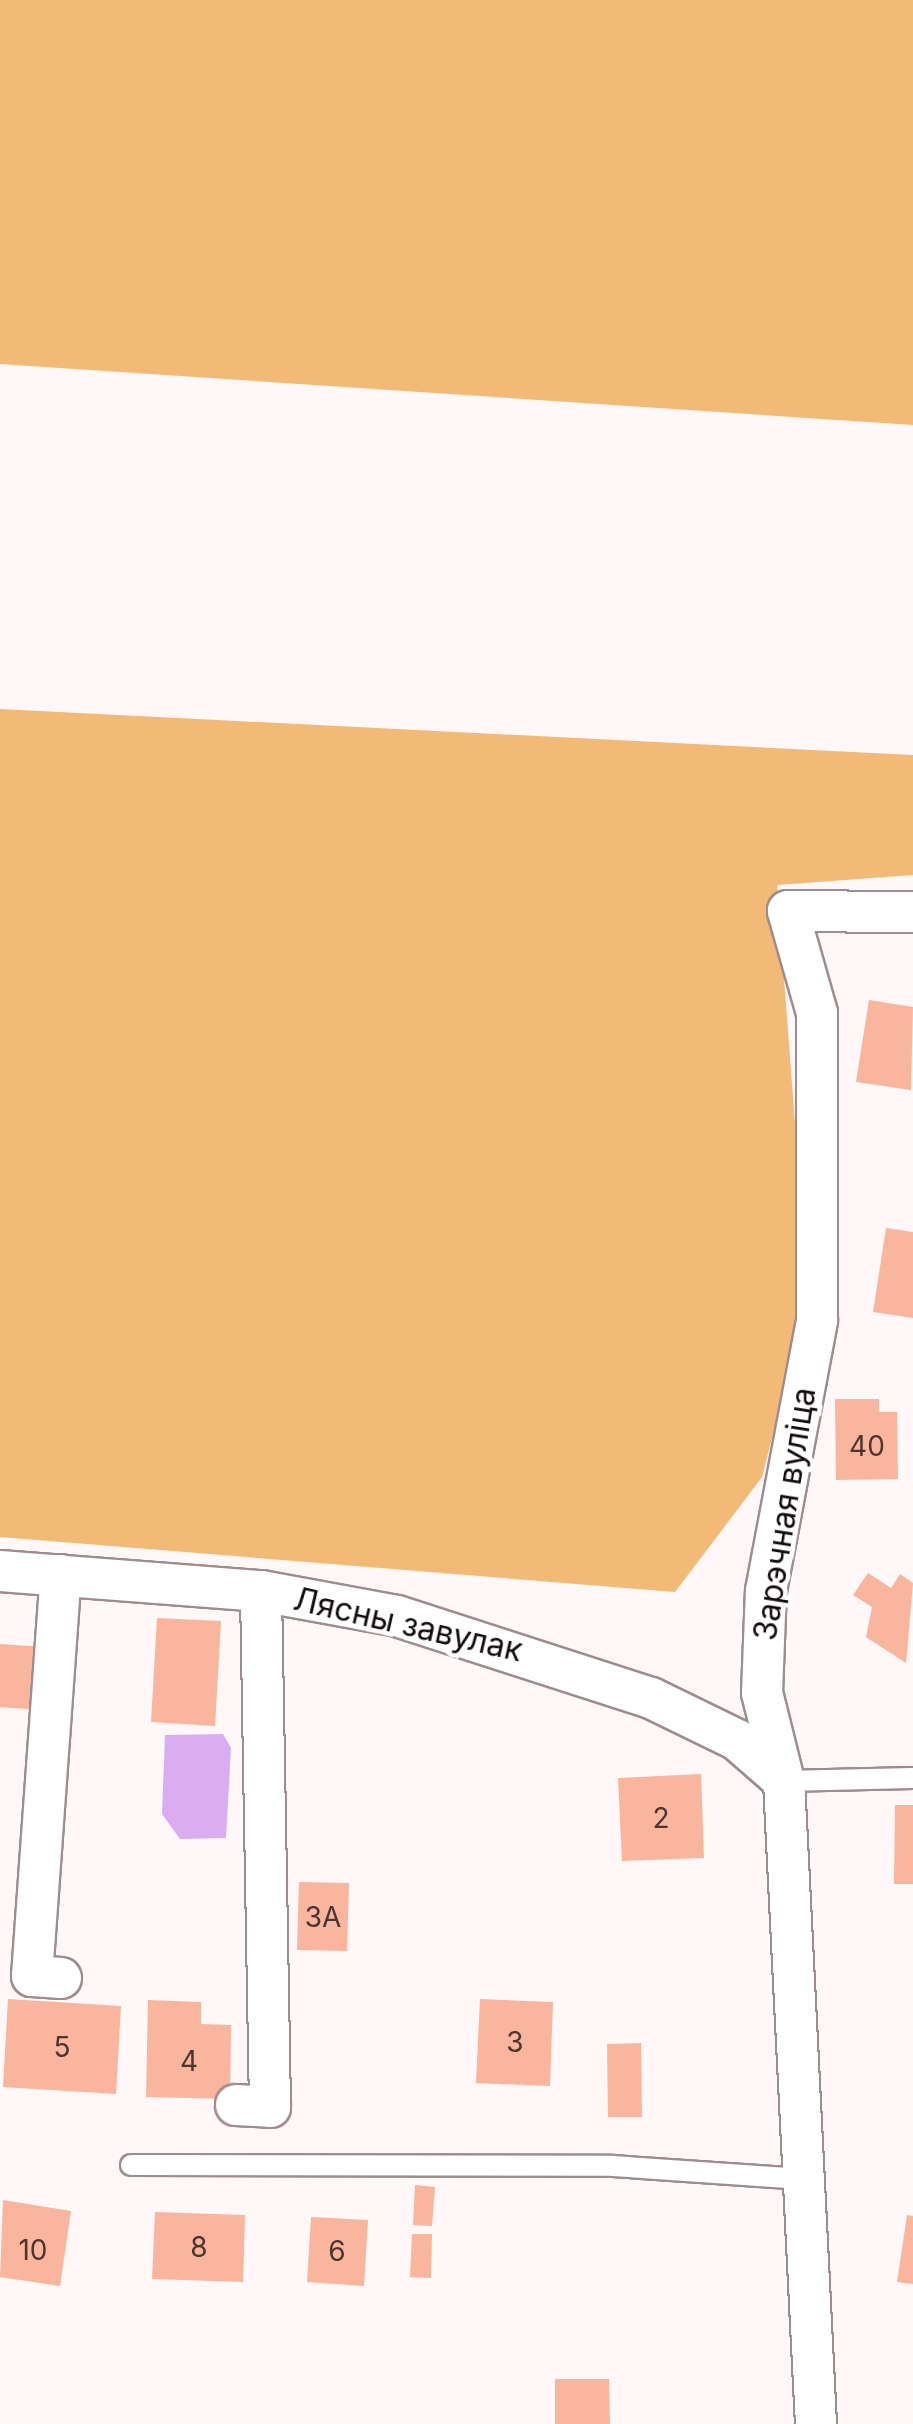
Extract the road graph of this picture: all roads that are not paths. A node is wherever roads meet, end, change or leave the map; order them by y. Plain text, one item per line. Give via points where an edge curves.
1 (913, 912) edge
2 (0, 1570) edge
3 (62, 1575) junction
4 (261, 1591) junction
5 (913, 1778) edge
6 (784, 1781) junction
7 (61, 1978) dead end
8 (236, 2106) dead end
9 (131, 2165) dead end
10 (803, 2179) junction
11 (816, 2424) edge

1 - 6 street, Зарэчная вуліца via 788,911 817,1013 817,1281 766,1591 762,1694
2 - 3 street, Лясны завулак
3 - 4 street, Лясны завулак
3 - 7 street via 32,1976
4 - 6 street, Лясны завулак via 539,1656 699,1720 768,1760
4 - 8 street via 270,2107
5 - 6 lane
6 - 10 street, Зарэчная вуліца
9 - 10 lane via 594,2166
10 - 11 street, Зарэчная вуліца

